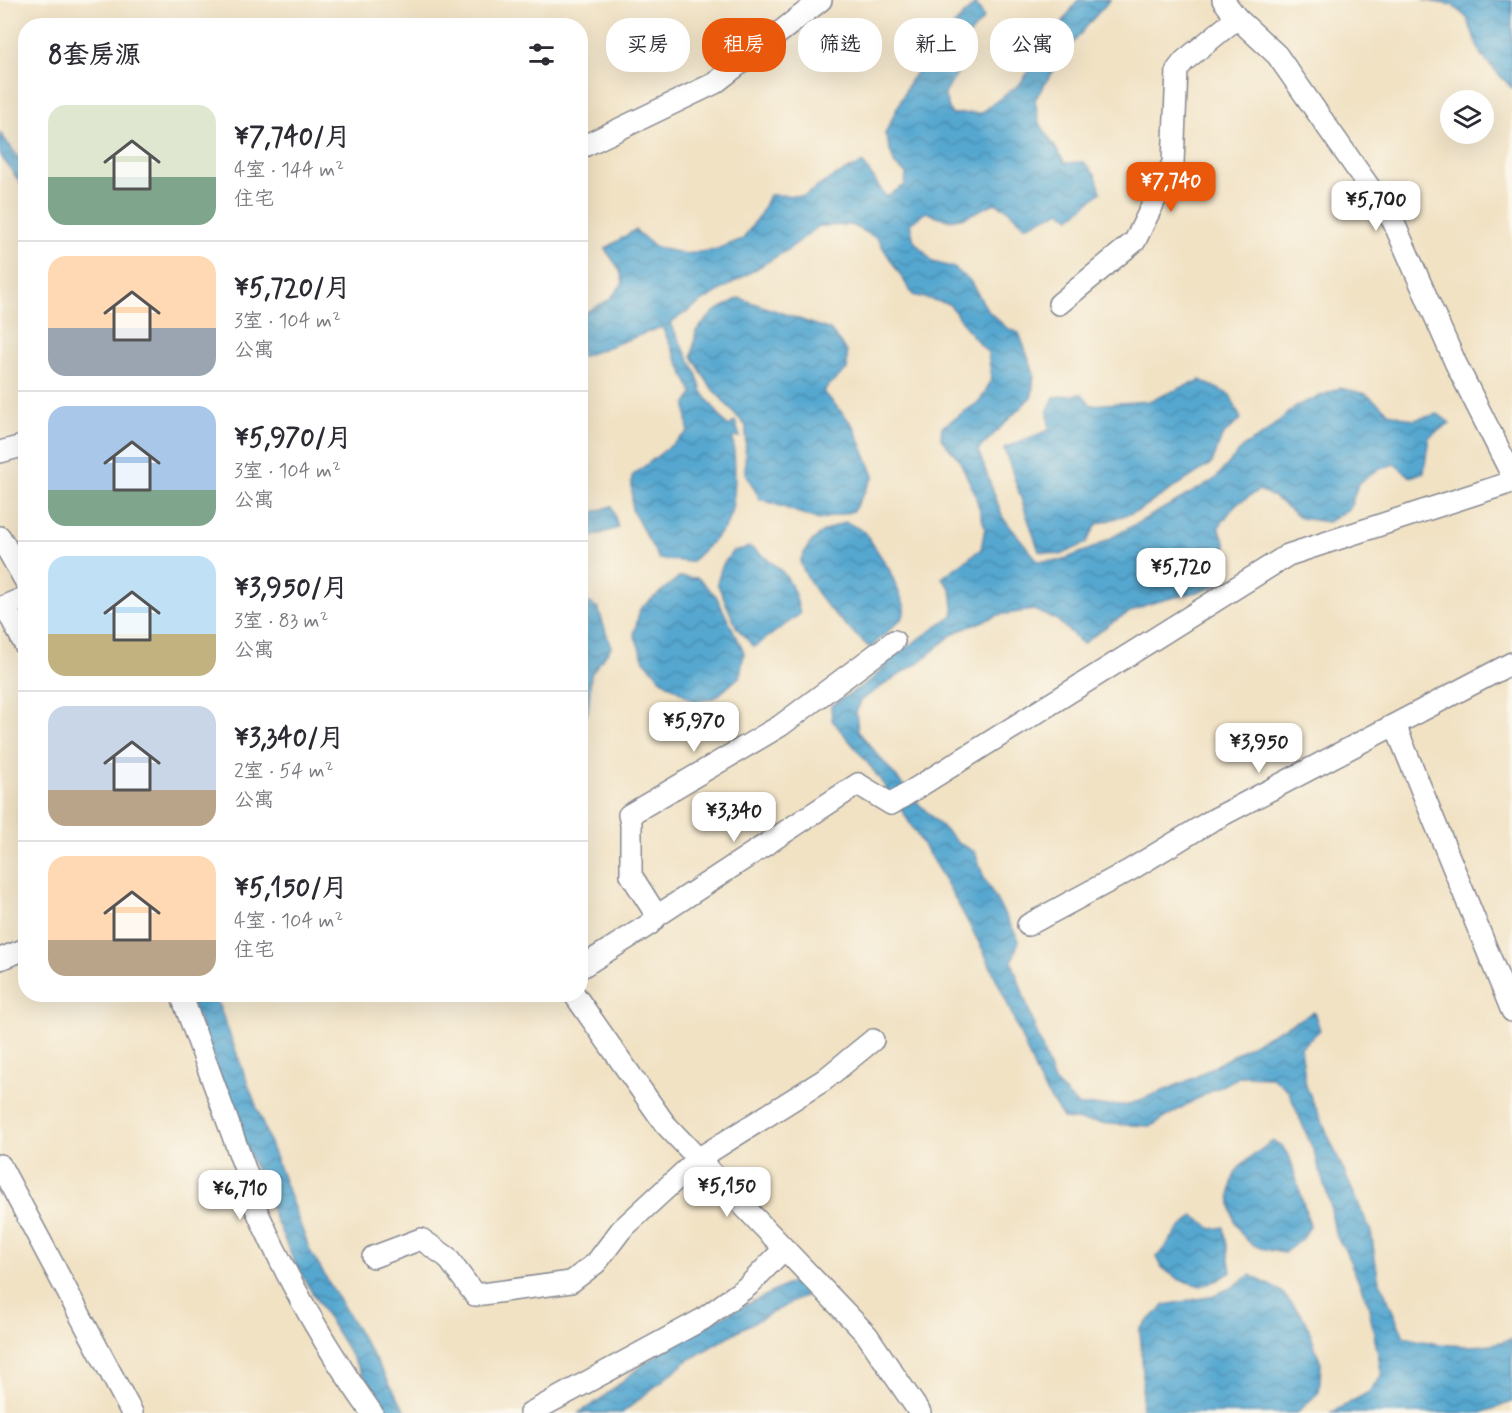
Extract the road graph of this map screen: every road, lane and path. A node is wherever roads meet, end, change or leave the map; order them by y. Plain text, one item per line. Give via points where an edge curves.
1 (821, 0) edge
2 (1223, 0) edge
3 (1237, 18) junction
4 (588, 144) edge
5 (1059, 304) dead end
6 (18, 447) edge
7 (0, 452) edge
8 (1512, 475) edge
9 (1512, 482) edge
10 (0, 537) edge
11 (18, 568) edge
12 (18, 600) edge
13 (2, 607) edge
14 (18, 634) edge
15 (894, 641) dead end
16 (1512, 663) edge
17 (1395, 725) junction
18 (657, 916) junction
19 (1028, 925) dead end
20 (18, 952) edge
21 (0, 959) edge
22 (588, 963) edge
23 (184, 1002) edge
24 (580, 1002) edge
25 (1512, 1011) edge
26 (873, 1040) dead end
27 (698, 1159) junction
28 (0, 1165) edge
29 (784, 1249) junction
30 (373, 1257) dead end
31 (132, 1413) edge
32 (372, 1413) edge
33 (530, 1413) edge
34 (920, 1413) edge

1 - 4 street via 715,82
2 - 3 street
3 - 5 street via 1177,70 1173,163 1135,241
3 - 8 street via 1277,55 1393,222 1456,364
6 - 7 street
9 - 18 street via 1288,555 891,804 858,784
10 - 11 street
12 - 13 street
13 - 14 street
15 - 18 street via 780,726 629,815 631,874
16 - 17 street
17 - 19 street via 1209,822
17 - 25 street
18 - 22 street
20 - 21 street
23 - 32 street via 256,1199 256,1209 282,1266 341,1370
24 - 27 street via 665,1124
26 - 27 street via 824,1080
27 - 29 street
27 - 30 street via 621,1230 596,1263 571,1282 474,1295 447,1257 421,1239
28 - 31 street
29 - 33 street via 748,1286 703,1319
29 - 34 street via 867,1335

